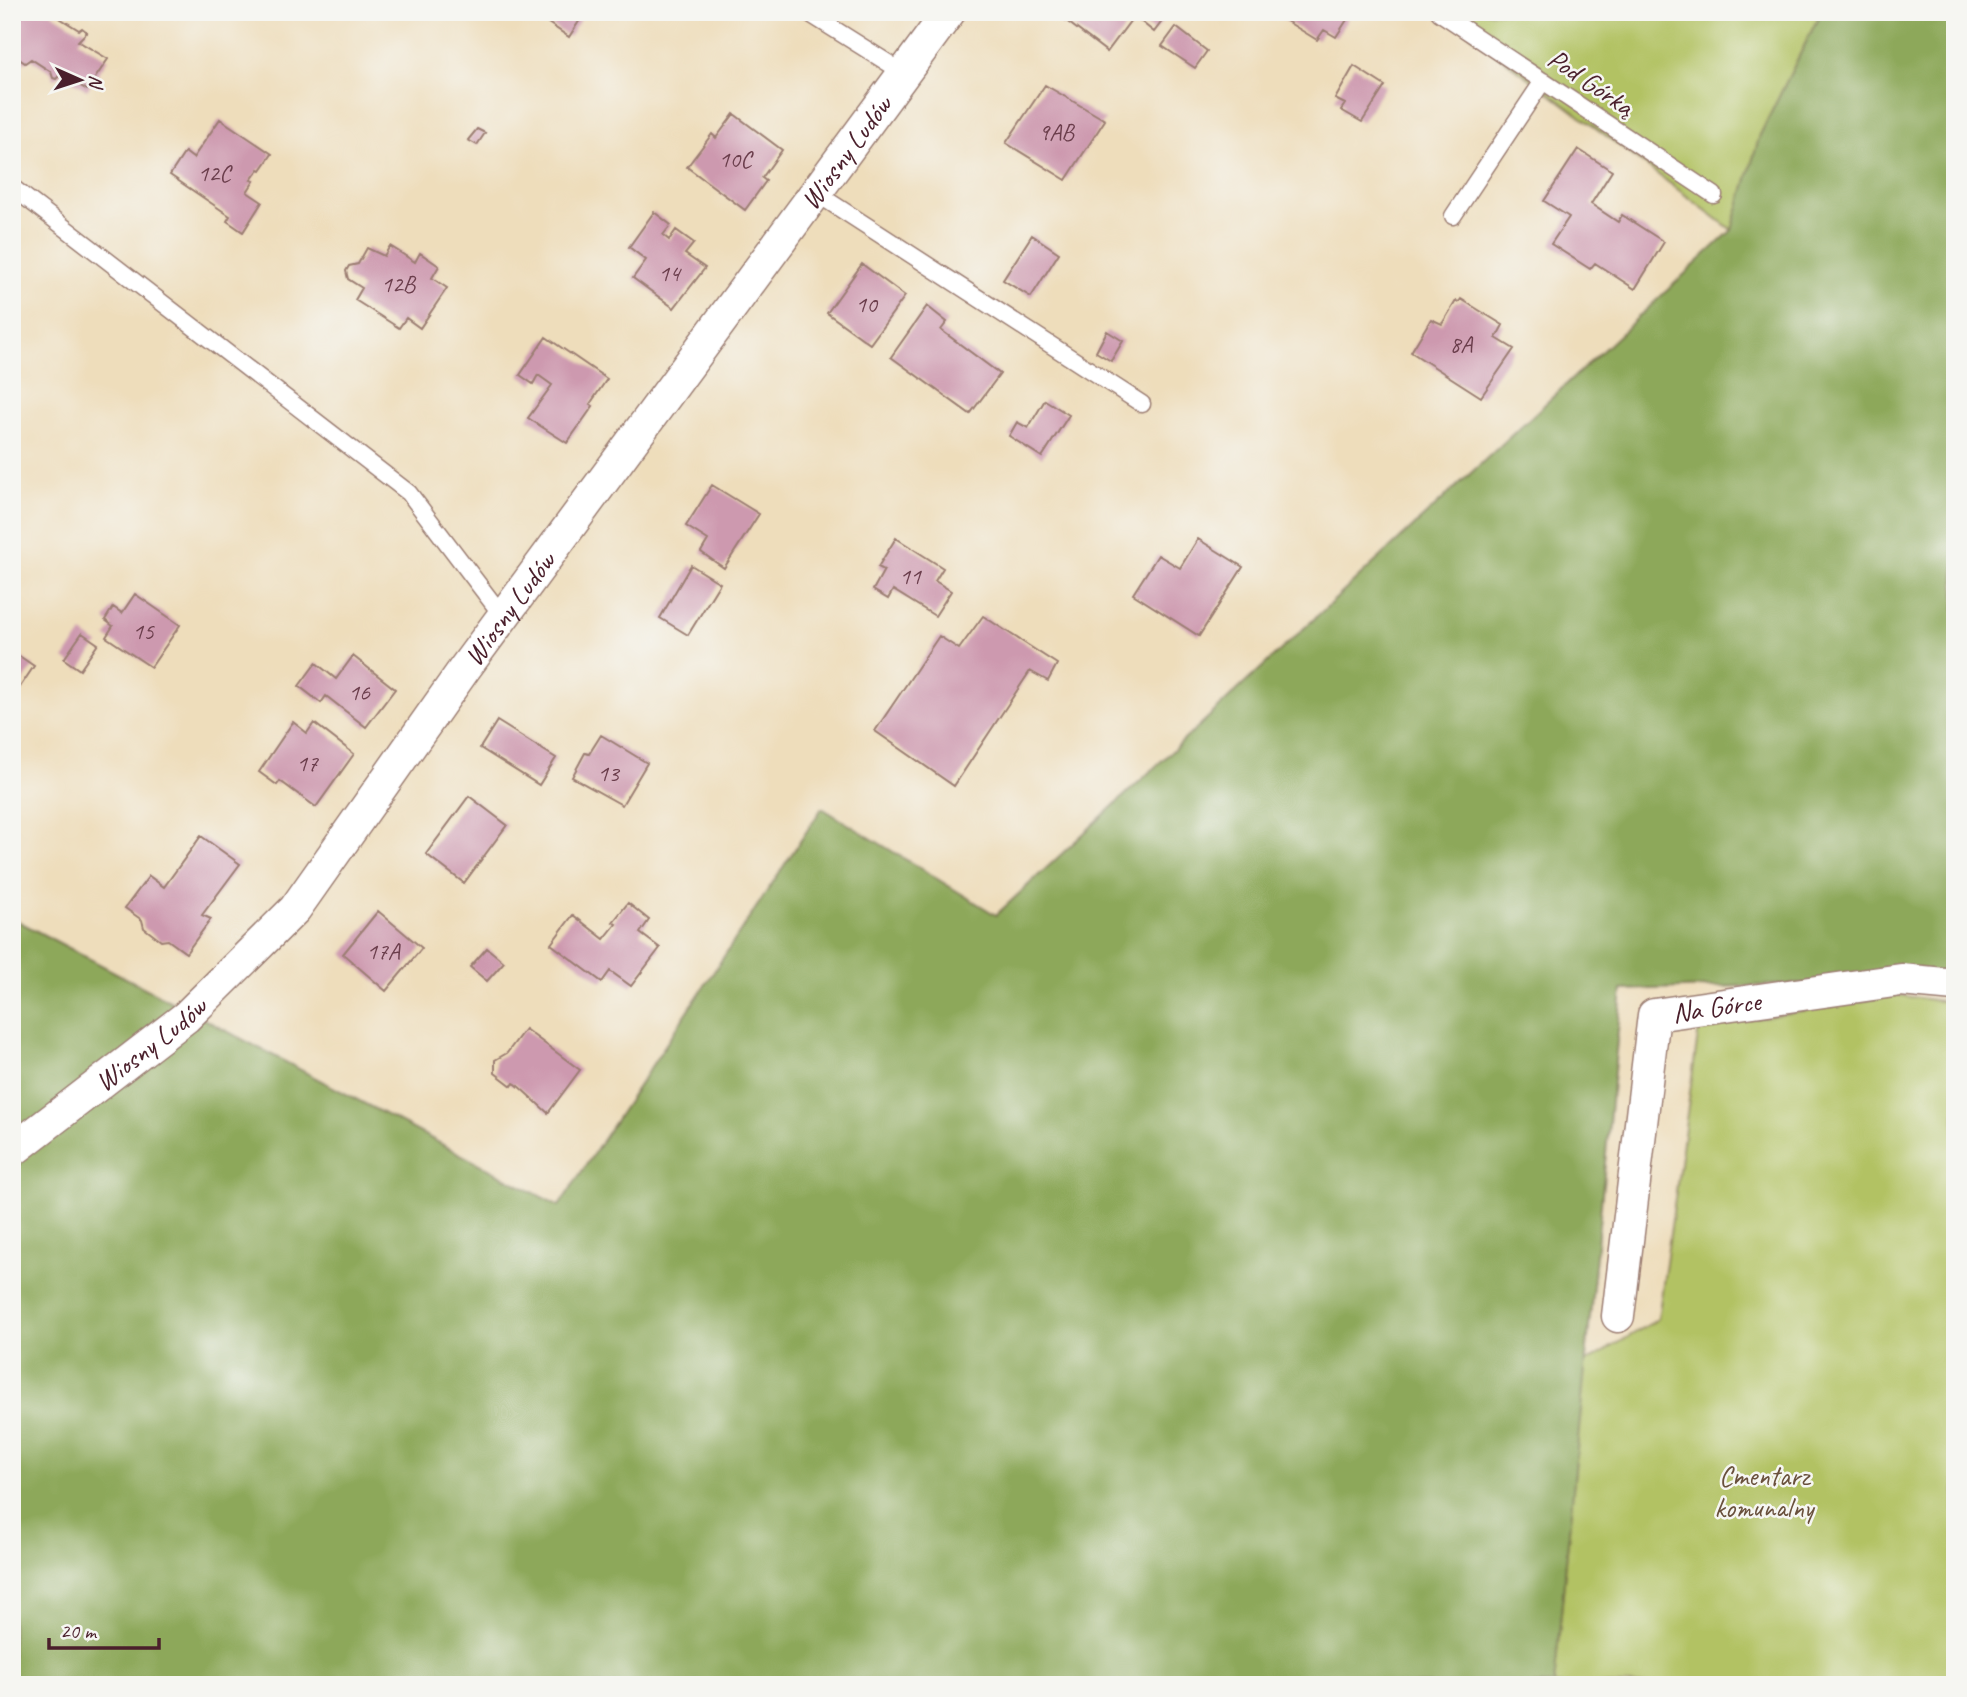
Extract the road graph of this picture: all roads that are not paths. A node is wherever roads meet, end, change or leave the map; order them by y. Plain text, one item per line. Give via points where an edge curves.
1 (807, 12) edge
2 (949, 12) edge
3 (1439, 12) edge
4 (904, 73) junction
5 (1543, 81) junction
6 (12, 187) edge
7 (816, 193) junction
8 (1714, 195) dead end
9 (1453, 216) dead end
10 (1142, 404) dead end
11 (504, 618) junction
12 (1955, 985) edge
13 (12, 1151) edge
14 (1618, 1316) dead end

1 - 4 lane
2 - 4 street, Wiosny Ludów
3 - 5 lane, Pod Górką
4 - 7 street, Wiosny Ludów
5 - 8 lane, Pod Górką
5 - 9 lane
6 - 11 lane via 409,493
7 - 10 lane
7 - 11 street, Wiosny Ludów
11 - 13 street, Wiosny Ludów via 295,909 186,1017
12 - 14 street, Na Górce via 1901,980 1654,1015

